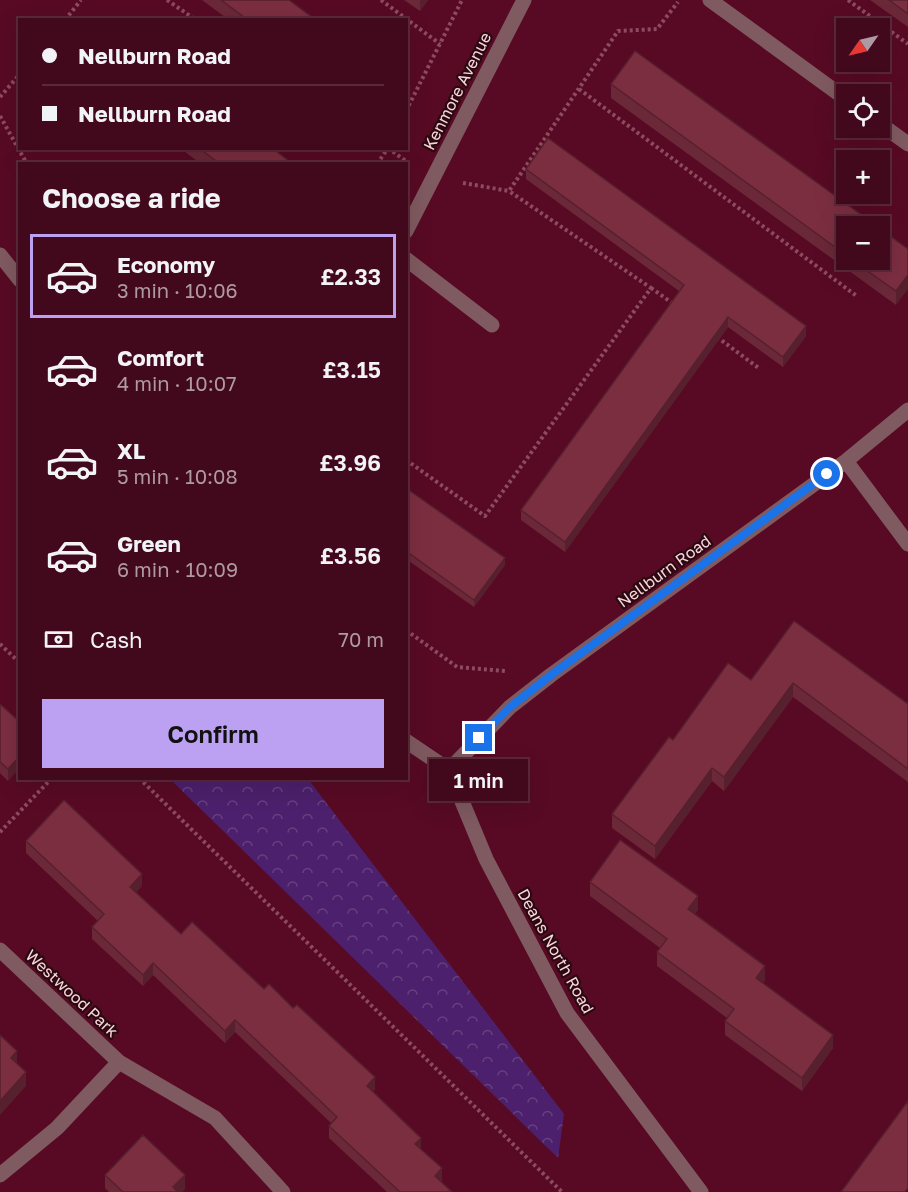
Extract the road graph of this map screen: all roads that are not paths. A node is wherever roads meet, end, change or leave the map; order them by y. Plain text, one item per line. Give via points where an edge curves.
1 (524, 0) edge
2 (710, 0) edge
3 (836, 92) edge
4 (890, 131) edge
5 (908, 144) edge
6 (408, 227) edge
7 (0, 255) edge
8 (408, 261) edge
9 (18, 278) edge
10 (492, 325) dead end
11 (908, 410) edge
12 (846, 460) junction
13 (908, 544) edge
14 (408, 742) edge
15 (449, 770) junction
16 (0, 950) edge
17 (119, 1062) junction
18 (0, 1175) edge
19 (283, 1192) edge
20 (700, 1192) edge

1 - 6 street, Kenmore Avenue
2 - 3 street
4 - 5 street
7 - 9 street
8 - 10 street
11 - 12 street, Nellburn Road
12 - 13 street
12 - 15 street, Nellburn Road via 510,707
14 - 15 street
15 - 20 street, Deans North Road via 486,859 567,1013
16 - 17 street, Westwood Park
17 - 18 street, Westwood Park via 57,1128
17 - 19 street, Westwood Park via 215,1118

